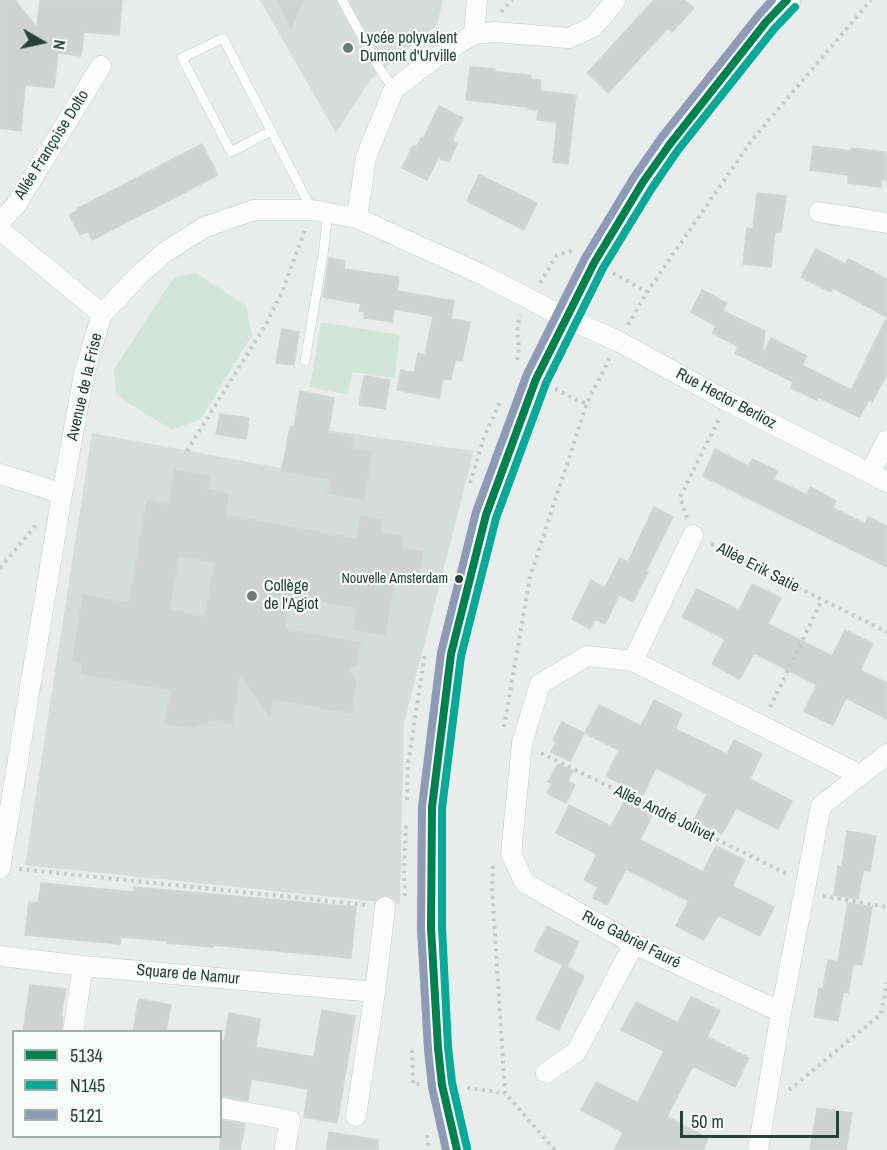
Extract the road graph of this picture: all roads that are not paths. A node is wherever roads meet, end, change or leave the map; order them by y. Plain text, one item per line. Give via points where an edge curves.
1 (342, 0) edge
2 (477, 0) edge
3 (616, 0) edge
4 (787, 0) edge
5 (474, 34) junction
6 (101, 66) dead end
7 (394, 89) junction
8 (271, 131) junction
9 (320, 212) junction
10 (819, 212) dead end
11 (357, 218) junction
12 (0, 222) edge
13 (887, 223) edge
14 (0, 230) edge
15 (102, 314) junction
16 (566, 318) junction
17 (305, 361) dead end
18 (887, 440) edge
19 (0, 474) edge
20 (878, 477) edge
21 (62, 494) junction
22 (693, 535) road end
23 (633, 661) junction
24 (887, 754) edge
25 (860, 775) junction
26 (0, 868) edge
27 (384, 907) road end
28 (634, 944) junction
29 (0, 956) edge
30 (83, 966) junction
31 (375, 992) junction
32 (781, 1012) junction
33 (73, 1030) edge
34 (546, 1073) dead end
35 (222, 1108) edge
36 (356, 1116) dead end
37 (285, 1150) edge
38 (457, 1150) edge
39 (758, 1150) edge

1 - 7 lane
2 - 5 street
3 - 5 street via 593,27 569,38
4 - 16 street via 643,182
5 - 7 street
6 - 12 street, Allée Françoise Dolto via 16,205
7 - 11 street via 366,156
8 - 8 lane via 223,38 182,58 231,152
8 - 9 lane
9 - 11 street, Avenue de la Frise
9 - 15 street, Avenue de la Frise via 254,210 206,227 165,252
9 - 17 lane via 323,255
10 - 13 street
11 - 16 street, Avenue de la Frise
14 - 15 street
15 - 21 street, Avenue de la Frise via 84,374
16 - 20 street, Rue Hector Berlioz via 618,341
16 - 38 street via 537,379 486,515 451,654 432,807 431,928 442,1085
18 - 20 street
19 - 21 street
21 - 26 street, Avenue de la Frise
22 - 23 street
23 - 25 street, Rue Gabriel Fauré
23 - 28 street, Rue Gabriel Fauré via 587,656 540,684 522,743 511,854 525,883
24 - 25 street
25 - 32 street via 821,806
27 - 31 street
28 - 32 street, Rue Gabriel Fauré
28 - 34 street via 576,1052
29 - 30 street, Square de Namur
30 - 31 street, Square de Namur
30 - 33 street
31 - 36 street
32 - 39 street
35 - 37 street via 290,1120

